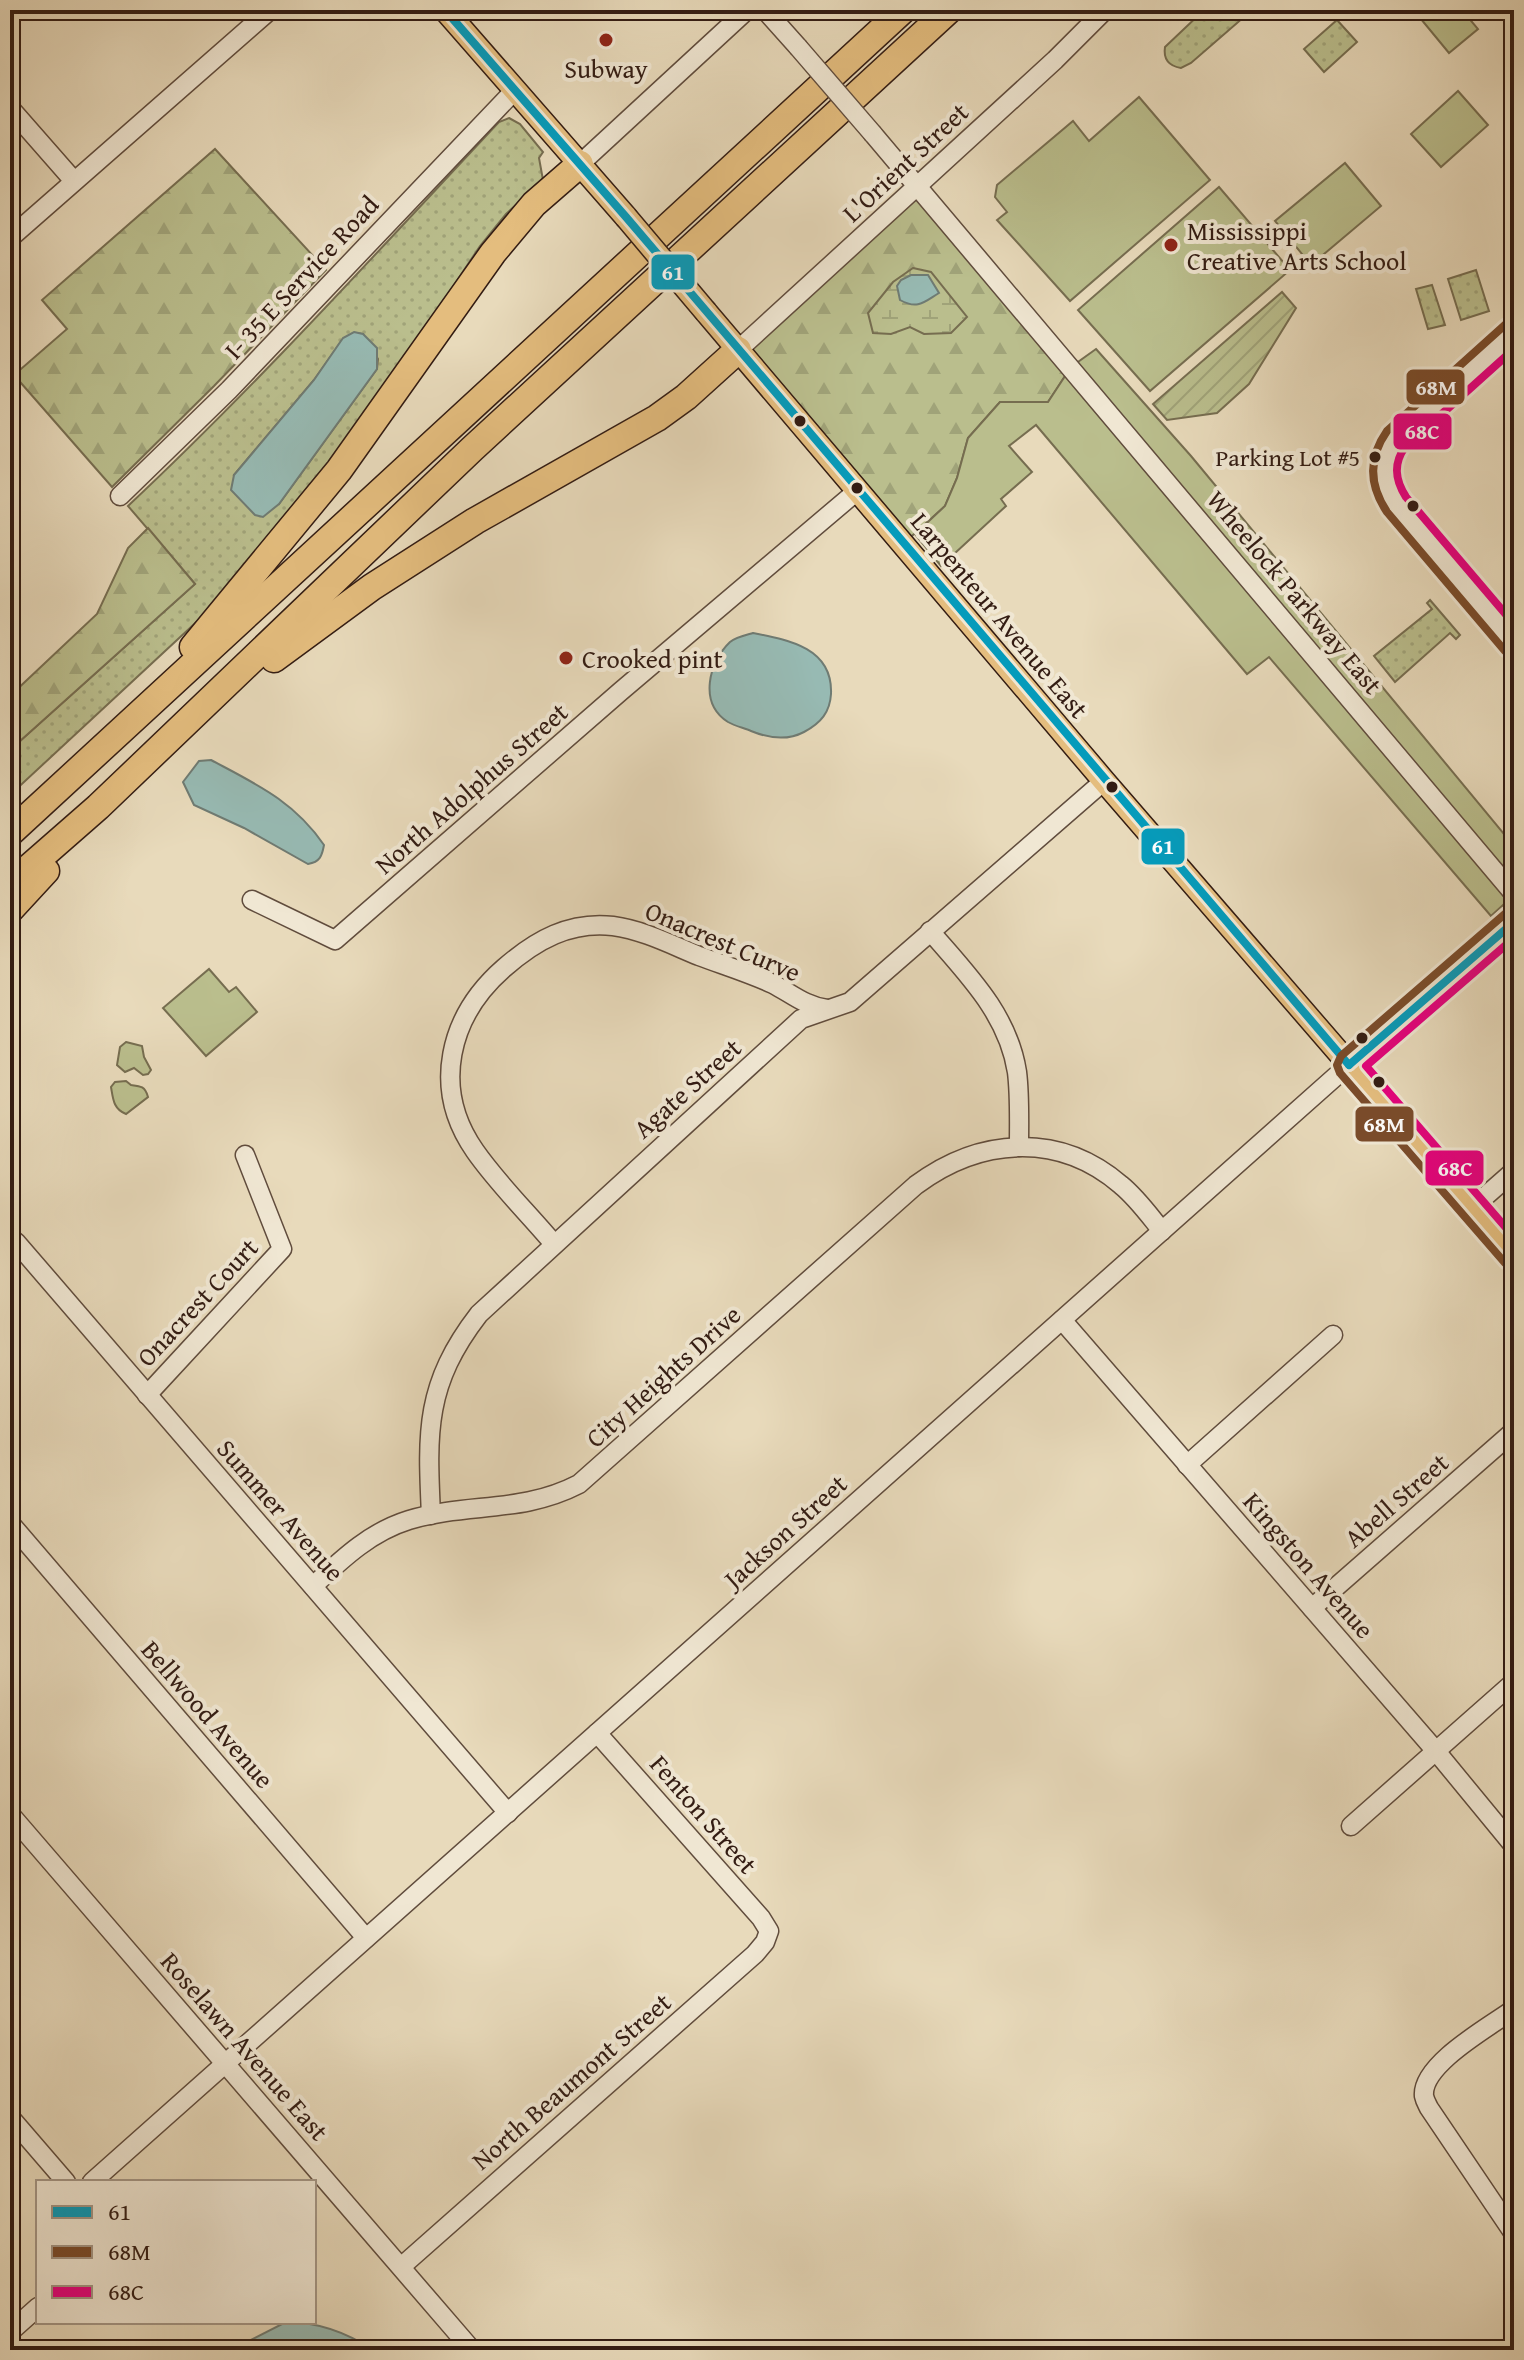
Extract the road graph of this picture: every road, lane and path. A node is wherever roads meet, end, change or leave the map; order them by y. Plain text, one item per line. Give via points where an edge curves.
1 (270, 10) edge
2 (445, 10) edge
3 (747, 10) edge
4 (765, 10) edge
5 (903, 10) edge
6 (949, 10) edge
7 (1105, 10) edge
8 (515, 90) junction
9 (10, 108) edge
10 (580, 164) junction
11 (74, 181) junction
12 (918, 187) junction
13 (10, 238) edge
14 (1514, 333) edge
15 (738, 350) junction
16 (857, 491) junction
17 (120, 496) dead end
18 (1514, 643) edge
19 (188, 723) junction
20 (126, 727) junction
21 (1104, 781) junction
22 (98, 807) junction
23 (10, 833) edge
24 (10, 884) edge
25 (1514, 894) edge
26 (252, 900) dead end
27 (10, 910) edge
28 (1514, 922) edge
29 (930, 931) junction
30 (827, 1009) junction
31 (1349, 1065) junction
32 (1019, 1147) junction
33 (245, 1155) dead end
34 (1514, 1171) edge
35 (1473, 1207) junction
36 (1162, 1231) junction
37 (16, 1242) dead end
38 (554, 1244) junction
39 (1514, 1255) edge
40 (1062, 1320) junction
41 (1333, 1335) dead end
42 (147, 1395) junction
43 (1514, 1431) edge
44 (1187, 1465) junction
45 (431, 1515) junction
46 (10, 1523) edge
47 (313, 1586) junction
48 (1312, 1608) junction
49 (1514, 1682) edge
50 (597, 1733) junction
51 (1435, 1750) junction
52 (508, 1813) junction
53 (10, 1814) edge
54 (1351, 1826) dead end
55 (1514, 1846) edge
56 (769, 1931) joint
57 (366, 1938) junction
58 (1514, 2009) edge
59 (225, 2063) junction
60 (10, 2117) edge
61 (64, 2180) edge
62 (94, 2180) edge
63 (1514, 2234) edge
64 (402, 2266) junction
65 (36, 2309) edge
66 (10, 2332) edge
67 (472, 2350) edge

1 - 11 street
2 - 8 main road, Larpenteur Avenue East
3 - 10 street
4 - 12 street, Wheelock Parkway East, bridge
5 - 20 highway
6 - 19 highway via 472,449
7 - 12 street, L'Orient Street
8 - 10 main road, Larpenteur Avenue East
8 - 17 street, I- 35 E Service Road via 229,390
9 - 11 street
10 - 15 main road, Larpenteur Avenue East, bridge
10 - 20 highway via 534,204 493,253 339,470
11 - 13 street
12 - 15 street, L'Orient Street
12 - 25 street, Wheelock Parkway East
14 - 18 street via 1396,439 1385,455 1384,469 1396,504
15 - 16 main road, Larpenteur Avenue East
15 - 19 highway via 657,418 475,521 372,587
16 - 21 main road, Larpenteur Avenue East
16 - 26 street, North Adolphus Street via 335,940
19 - 22 highway
20 - 23 highway
21 - 29 street, Agate Street
21 - 31 main road, Larpenteur Avenue East
22 - 24 highway
22 - 27 highway
28 - 31 street, Jackson Street
29 - 30 street, Agate Street via 850,1002
29 - 32 street via 982,992 1005,1029 1017,1073
30 - 38 street, Agate Street via 801,1019
30 - 38 street, Onacrest Curve via 612,926 571,928 517,957 482,989 460,1025 451,1060 452,1097 475,1151
31 - 35 main road, Larpenteur Avenue East
31 - 36 street, Jackson Street
32 - 36 street via 1064,1153 1104,1172
32 - 45 street, City Heights Drive via 955,1160 916,1185 579,1484 537,1501
33 - 42 street, Onacrest Court via 282,1249
34 - 35 street
35 - 39 main road, Larpenteur Avenue East
36 - 40 street, Jackson Street
37 - 42 street, Summer Avenue
38 - 45 street, Agate Street via 479,1314 450,1356 430,1421
40 - 44 street, Kingston Avenue
40 - 50 street, Jackson Street
41 - 44 street
42 - 47 street, Summer Avenue
43 - 48 street, Abell Street
44 - 48 street, Kingston Avenue
45 - 47 street, City Heights Drive via 368,1539
46 - 57 street, Bellwood Avenue
47 - 52 street, Summer Avenue
48 - 51 street, Kingston Avenue
49 - 51 street
50 - 52 street, Jackson Street
50 - 56 street, Fenton Street
51 - 54 street
51 - 55 street, Kingston Avenue
52 - 57 street, Jackson Street
53 - 59 street, Roselawn Avenue East
56 - 64 street, North Beaumont Street via 755,1954
57 - 59 street, Jackson Street
58 - 63 street via 1445,2059 1424,2096
59 - 62 street, Jackson Street
59 - 64 street, Roselawn Avenue East
60 - 61 street
64 - 67 street, Roselawn Avenue East
65 - 66 street

